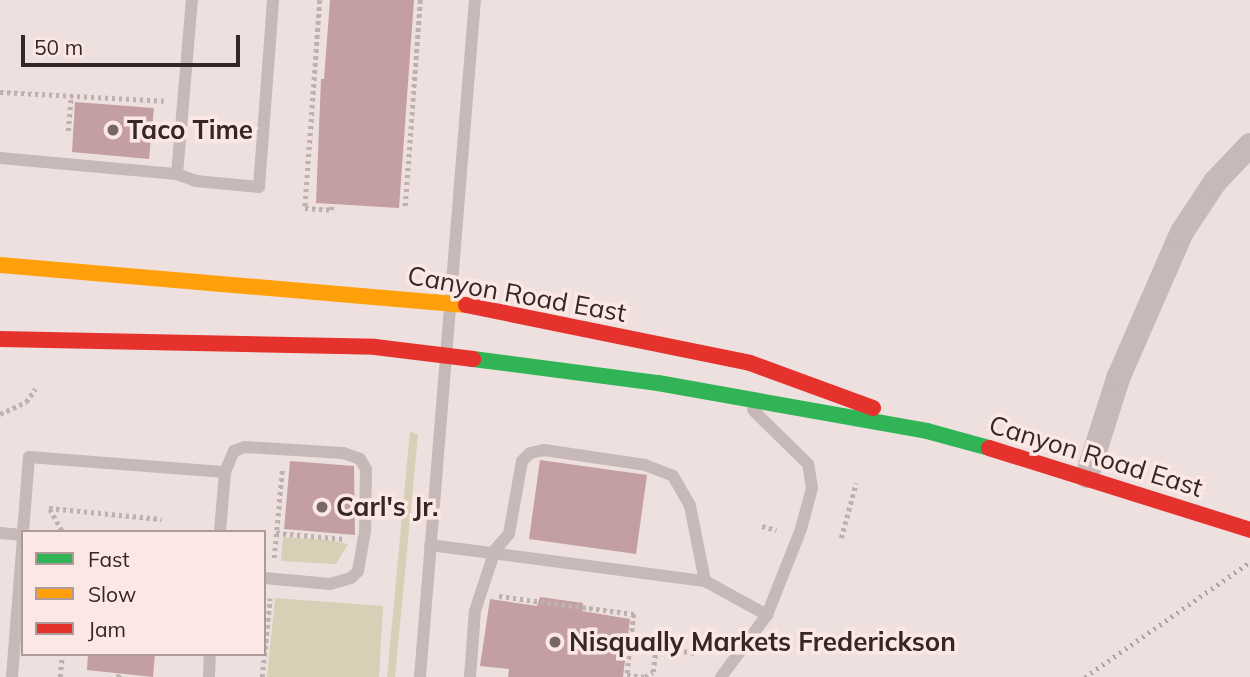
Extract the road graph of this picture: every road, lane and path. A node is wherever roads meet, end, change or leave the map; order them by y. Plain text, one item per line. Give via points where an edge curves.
1 (192, 0) edge
2 (273, 0) edge
3 (320, 0) edge
4 (420, 0) edge
5 (475, 0) edge
6 (0, 92) edge
7 (71, 95) junction
8 (163, 113) dead end
9 (68, 131) dead end
10 (1250, 145) edge
11 (0, 158) edge
12 (177, 174) junction
13 (332, 204) dead end
14 (405, 206) dead end
15 (0, 265) edge
16 (449, 302) junction
17 (0, 339) edge
18 (444, 355) junction
19 (35, 389) dead end
20 (741, 399) junction
21 (0, 414) edge
22 (927, 431) junction
23 (283, 464) dead end
24 (225, 472) junction
25 (1087, 476) junction
26 (856, 483) dead end
27 (160, 519) dead end
28 (762, 526) dead end
29 (23, 530) edge
30 (62, 530) edge
31 (220, 530) edge
32 (776, 530) dead end
33 (1250, 530) edge
34 (0, 533) edge
35 (276, 533) junction
36 (21, 534) edge
37 (841, 538) dead end
38 (349, 540) dead end
39 (430, 545) junction
40 (495, 550) junction
41 (21, 560) edge
42 (269, 574) edge
43 (705, 581) junction
44 (271, 591) dead end
45 (491, 595) dead end
46 (767, 615) junction
47 (266, 639) edge
48 (697, 653) dead end
49 (62, 656) edge
50 (211, 656) edge
51 (264, 656) edge
52 (626, 676) edge
53 (12, 677) edge
54 (60, 677) edge
55 (209, 677) edge
56 (262, 677) edge
57 (419, 677) edge
58 (470, 677) edge
59 (721, 677) edge

1 - 12 lane
2 - 12 lane via 259,187 196,181
3 - 13 path via 305,208 331,210
4 - 14 path
5 - 16 lane
6 - 7 path
7 - 8 path via 164,101
7 - 9 path
10 - 25 street via 1215,182 1182,232 1119,376
11 - 12 lane
15 - 16 main road, Canyon Road East
16 - 18 lane
16 - 22 main road, Canyon Road East via 750,363 818,385
17 - 18 main road, Canyon Road East via 374,347
18 - 20 main road, Canyon Road East via 658,383
18 - 39 lane
19 - 21 path via 26,402
20 - 22 main road, Canyon Road East
20 - 46 lane via 808,464 812,488
22 - 25 main road, Canyon Road East
23 - 35 path
24 - 29 lane via 29,457
24 - 31 lane
24 - 42 lane via 234,451 245,447 343,453 360,459 366,469 363,559 351,578 330,584
25 - 33 main road, Canyon Road East
26 - 37 path
27 - 30 path via 49,508
28 - 32 path
34 - 36 lane
35 - 38 path
35 - 42 path
39 - 40 lane
39 - 57 lane
40 - 43 lane
40 - 43 lane via 509,534 522,461 530,453 544,450 645,466 673,476 690,506
40 - 58 lane via 475,611
41 - 53 lane
43 - 46 lane
44 - 47 path
45 - 52 path via 634,614
46 - 59 lane
48 - 52 path via 656,648 653,672 645,677
49 - 54 path
50 - 55 lane
51 - 56 path

